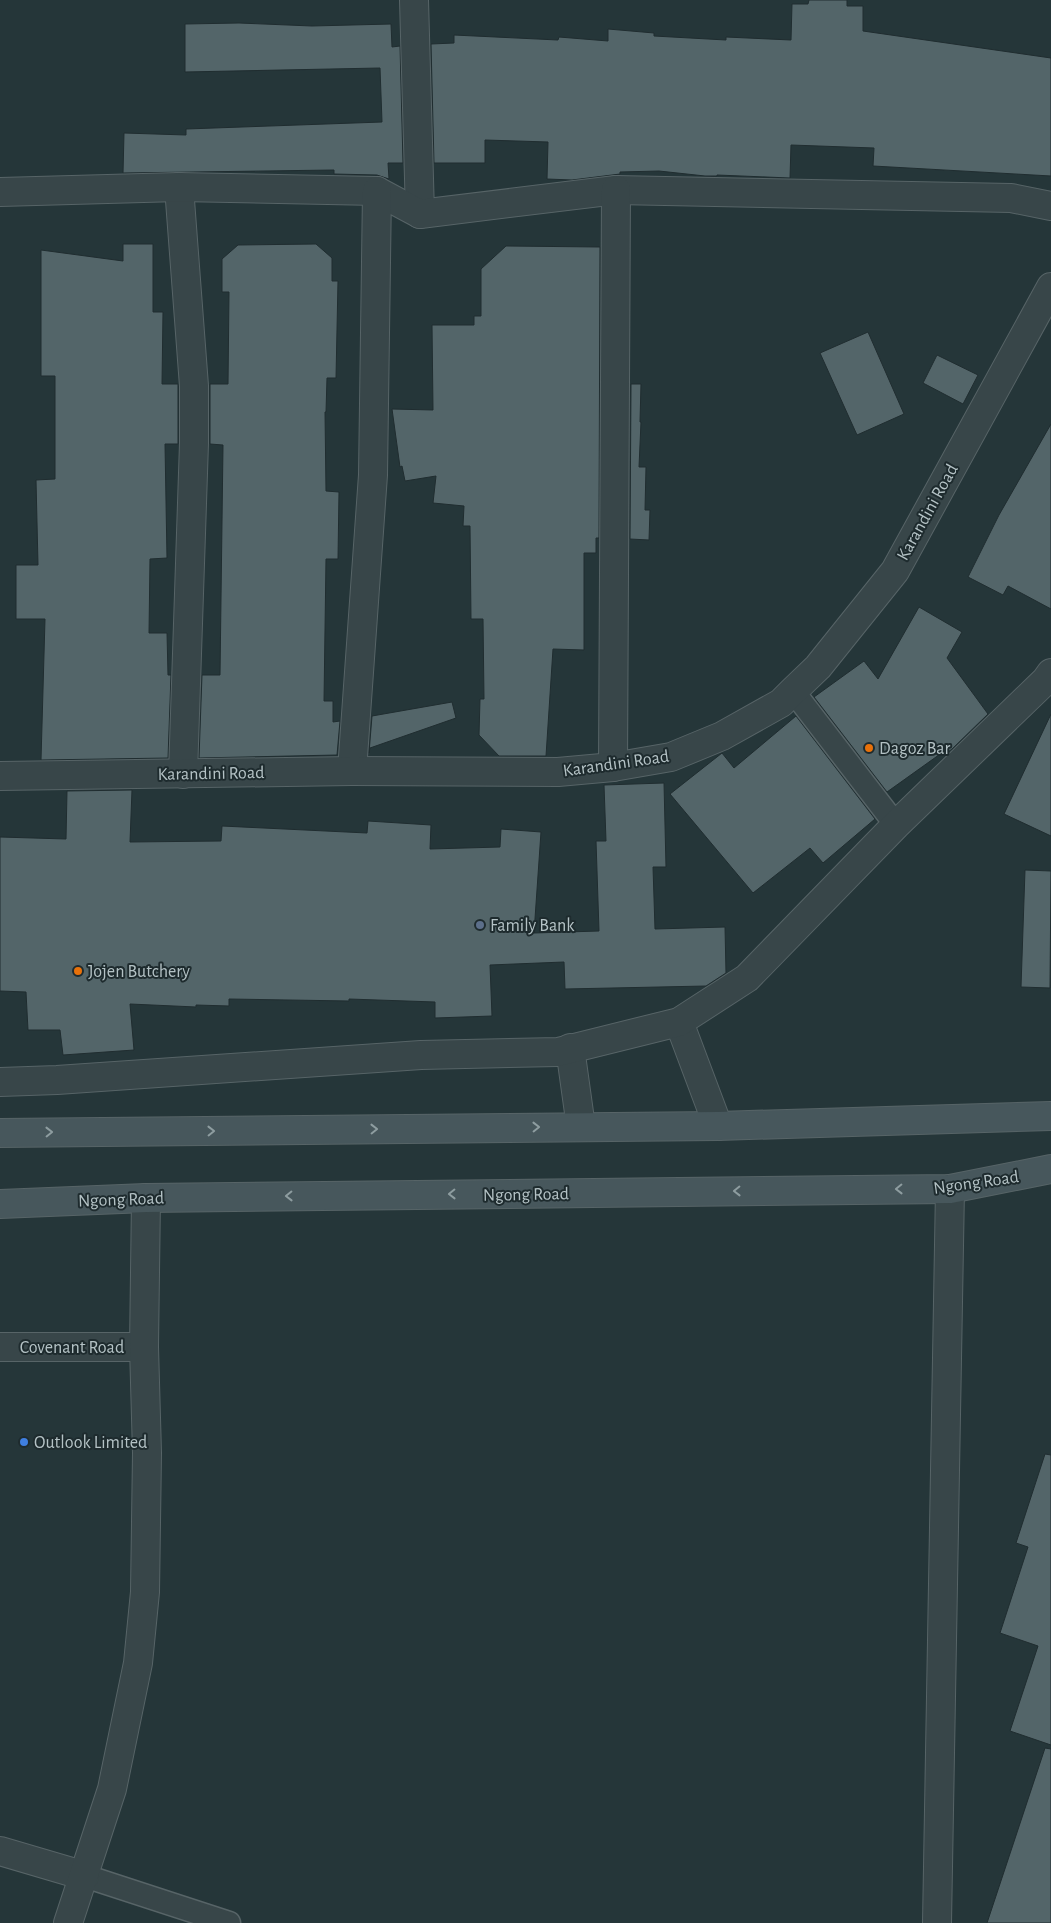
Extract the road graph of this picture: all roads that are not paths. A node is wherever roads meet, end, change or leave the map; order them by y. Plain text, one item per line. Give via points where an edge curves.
1 (414, 0) edge
2 (179, 188) junction
3 (616, 190) junction
4 (377, 191) junction
5 (0, 192) edge
6 (1051, 206) edge
7 (420, 214) junction
8 (1051, 288) edge
9 (1051, 673) edge
10 (792, 692) junction
11 (613, 767) junction
12 (352, 770) junction
13 (183, 774) junction
14 (0, 776) edge
15 (896, 825) junction
16 (679, 1022) junction
17 (570, 1048) junction
18 (0, 1082) edge
19 (1051, 1116) edge
20 (718, 1126) junction
21 (581, 1127) junction
22 (0, 1133) edge
23 (1051, 1169) edge
24 (950, 1189) junction
25 (146, 1198) junction
26 (0, 1204) edge
27 (0, 1347) edge
28 (144, 1347) junction
29 (0, 1851) edge
30 (85, 1876) junction
31 (68, 1923) edge
32 (229, 1923) edge
33 (937, 1923) edge

1 - 7 street
2 - 4 street
2 - 5 street
2 - 13 street via 194,386
3 - 6 street via 1011,198
3 - 7 street
3 - 11 street
4 - 7 street
4 - 12 street via 373,476
8 - 10 street, Karandini Road via 895,571 818,667
9 - 15 street
10 - 11 street, Karandini Road via 781,702 722,736 671,757
10 - 15 lane
11 - 12 street, Karandini Road via 558,772
12 - 13 street, Karandini Road
13 - 14 street, Karandini Road
15 - 16 street via 747,978
16 - 17 street
16 - 20 street
17 - 18 street via 558,1052 421,1055
17 - 21 street
19 - 20 main road
20 - 21 main road
22 -> 21 main road
23 - 24 main road, Ngong Road
24 -> 25 main road, Ngong Road
24 - 33 street
25 - 26 main road, Ngong Road
25 - 28 street
27 - 28 street, Covenant Road
28 - 30 street via 147,1453 145,1592 138,1663 112,1790
29 - 30 street
30 - 31 street
30 - 32 lane

